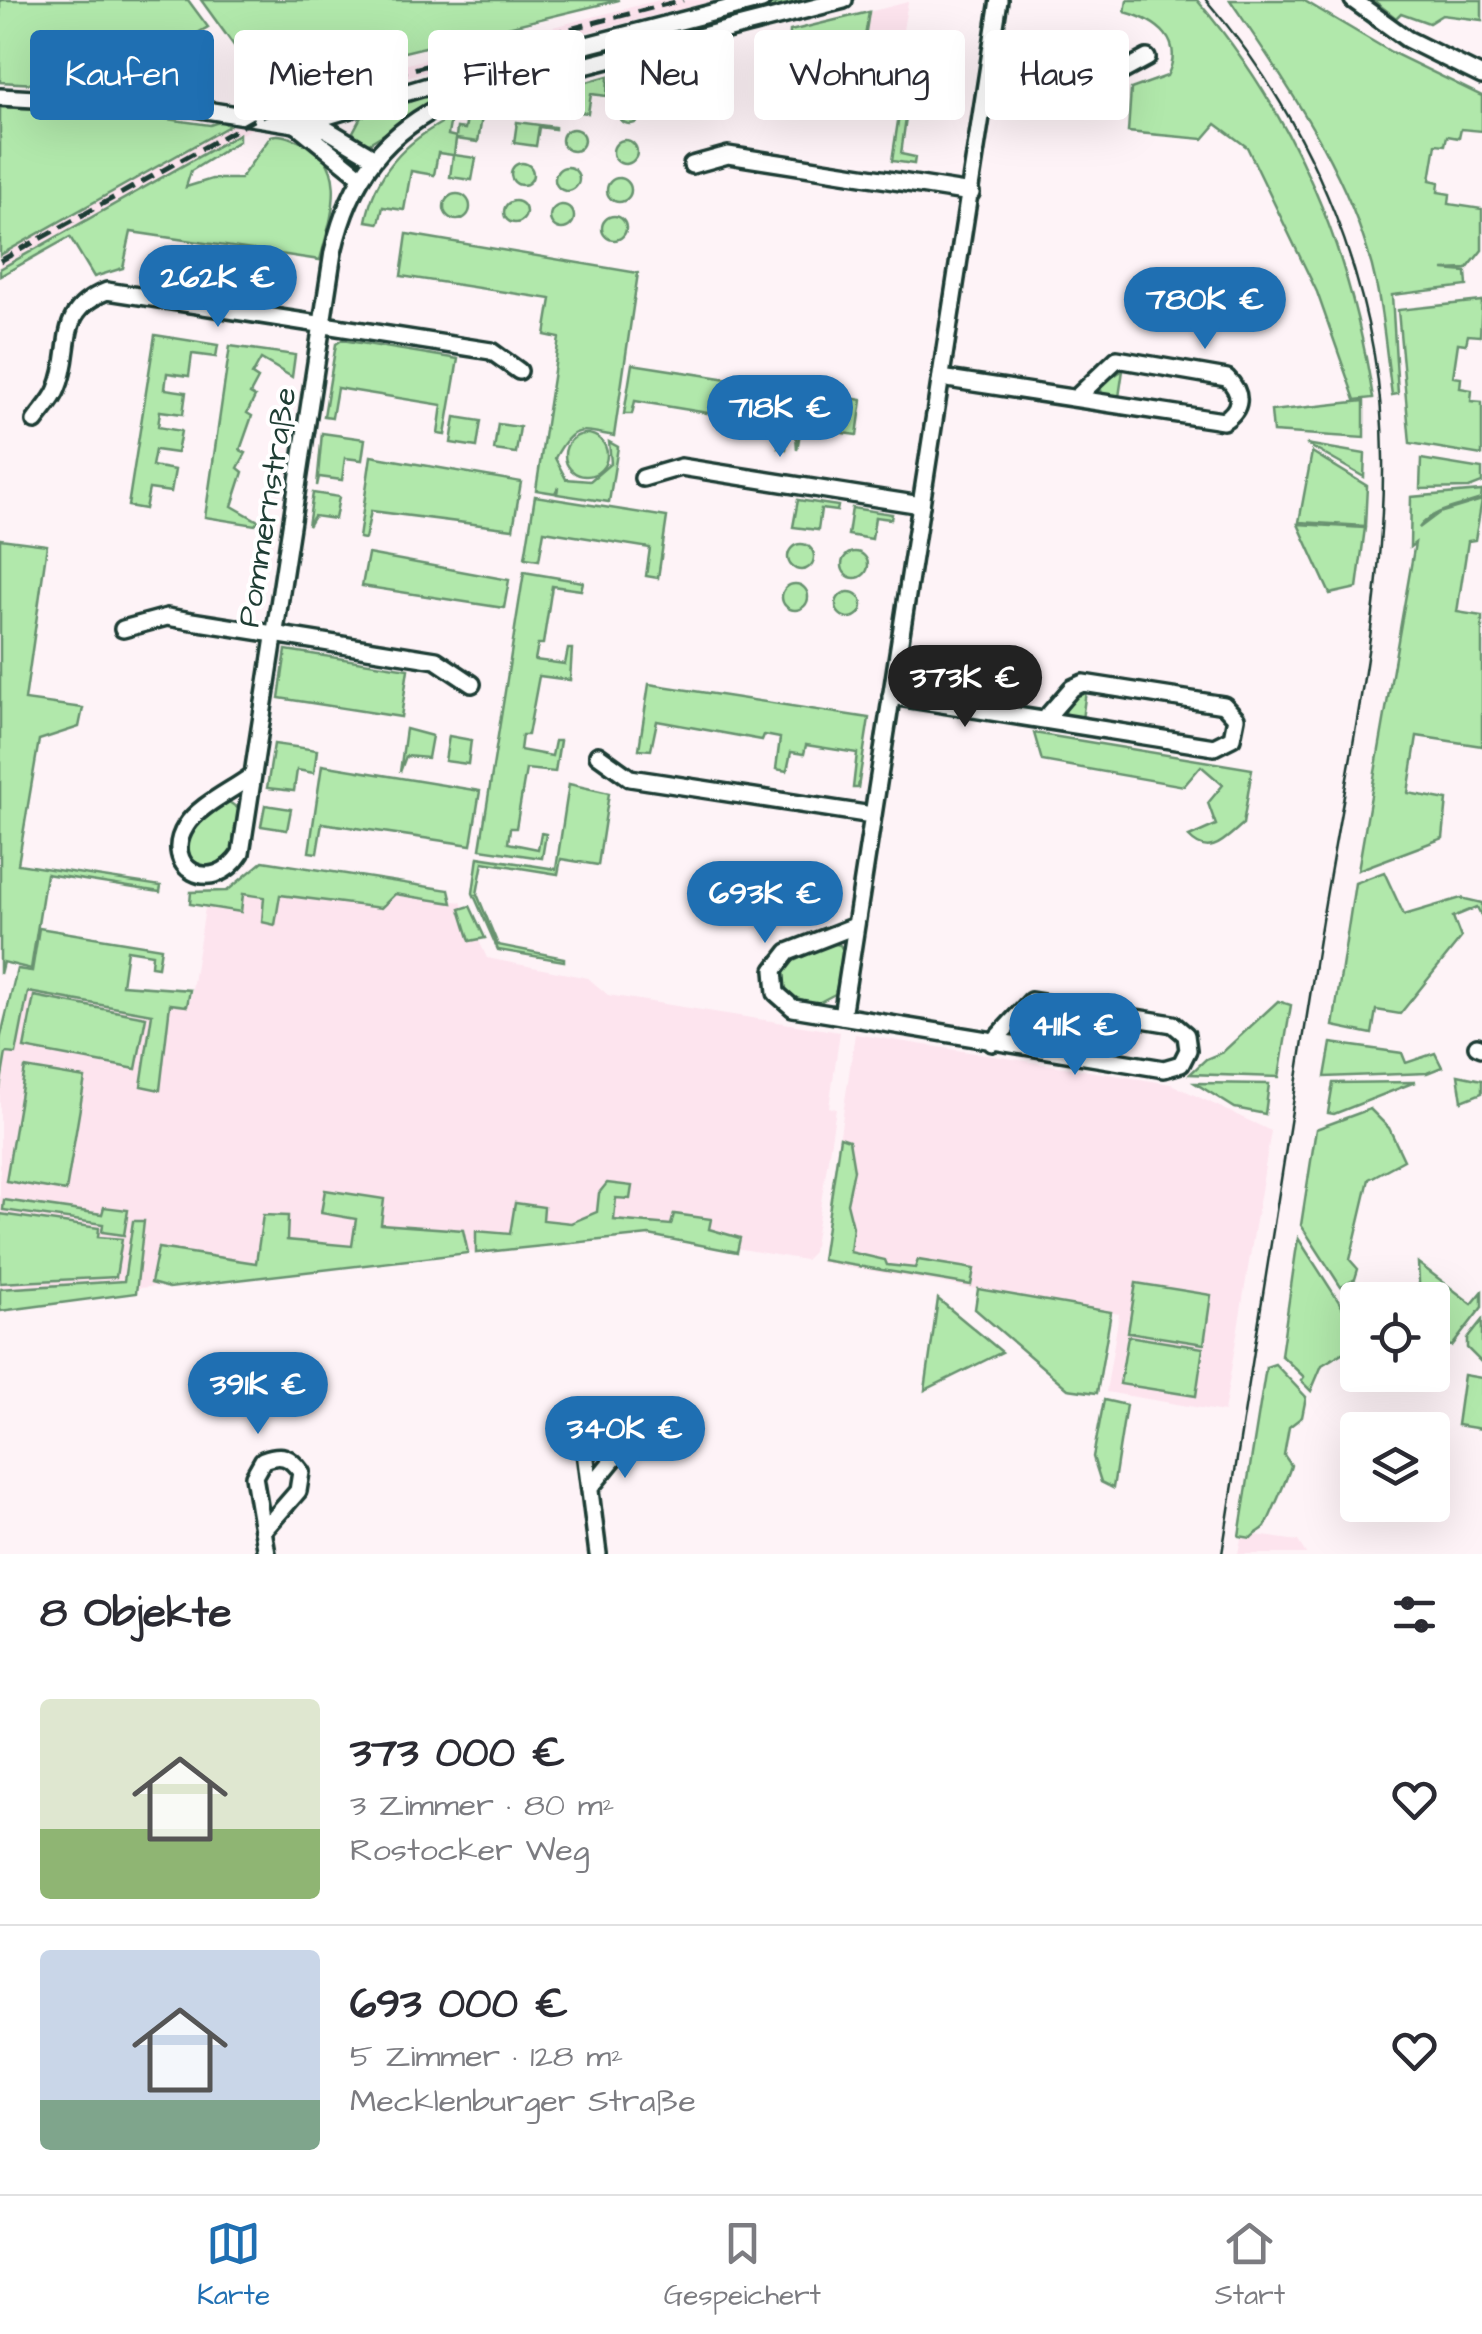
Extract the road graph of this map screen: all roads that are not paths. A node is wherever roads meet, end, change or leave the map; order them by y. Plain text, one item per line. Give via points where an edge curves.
1 (762, 0) edge
2 (844, 0) edge
3 (999, 0) edge
4 (1353, 0) edge
5 (995, 30) edge
6 (1147, 58) dead end
7 (1129, 68) edge
8 (1482, 76) edge
9 (0, 97) edge
10 (985, 98) edge
11 (298, 125) junction
12 (373, 157) junction
13 (692, 165) dead end
14 (359, 175) junction
15 (971, 193) junction
16 (322, 324) junction
17 (519, 371) dead end
18 (942, 378) junction
19 (1076, 398) junction
20 (35, 422) dead end
21 (643, 478) dead end
22 (922, 505) junction
23 (123, 629) dead end
24 (274, 634) junction
25 (472, 684) dead end
26 (891, 696) junction
27 (1045, 720) junction
28 (598, 755) dead end
29 (250, 777) junction
30 (872, 815) junction
31 (855, 926) junction
32 (842, 1016) junction
33 (992, 1043) junction
34 (590, 1488) junction
35 (264, 1530) junction
36 (267, 1554) edge
37 (598, 1554) edge

1 - 11 street
2 - 12 street, Pommernstraße via 455,100 411,122
3 - 5 street
4 - 8 street via 1406,39
6 - 7 street
9 - 11 street via 193,108
10 - 15 street
11 - 12 street via 337,134
11 - 14 street
12 - 14 street, Pommernstraße
13 - 15 street via 728,155
14 - 16 street, Pommernstraße via 340,220
15 - 18 street
16 - 17 street via 491,351
16 - 20 street via 108,291 72,317 58,389
16 - 24 street, Pommernstraße
18 - 19 street
18 - 22 street
19 - 19 street via 1223,421 1240,401 1227,378 1117,359
21 - 22 street via 681,467
22 - 26 street
23 - 24 street via 168,617
24 - 25 street via 436,660
24 - 29 street, Pommernstraße
26 - 27 street
26 - 30 street
27 - 27 street via 1214,747 1232,738 1236,718 1224,705 1083,683
28 - 30 street via 630,778
29 - 29 street, Pommernstraße via 187,822 178,844 193,873 212,877 230,870 241,853
30 - 31 street
31 - 32 street
31 - 32 street via 788,952 774,970 776,993 793,1008
32 - 33 street
33 - 33 street via 1164,1069 1181,1064 1188,1050 1186,1035 1173,1024 1031,1000
34 - 34 street via 582,1428 595,1411 615,1412 628,1427 625,1446
34 - 37 street
35 - 35 street via 254,1476 262,1460 278,1454 301,1472 298,1491
35 - 36 street

